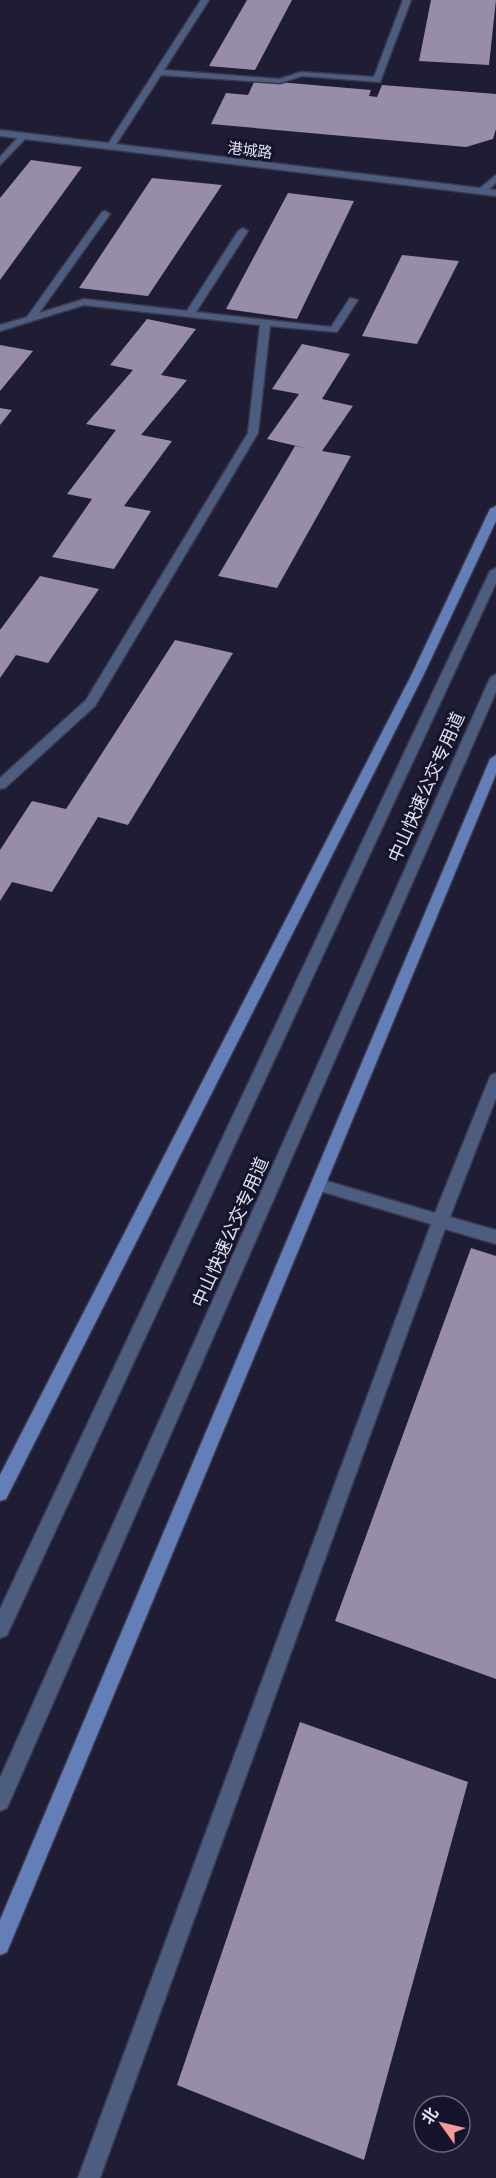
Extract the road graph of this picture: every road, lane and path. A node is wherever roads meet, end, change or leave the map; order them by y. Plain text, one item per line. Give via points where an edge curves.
1 (205, 0) edge
2 (407, 0) edge
3 (158, 72) junction
4 (0, 134) edge
5 (23, 137) junction
6 (110, 147) junction
7 (0, 162) edge
8 (496, 178) edge
9 (482, 191) junction
10 (496, 193) edge
11 (105, 214) dead end
12 (243, 231) dead end
13 (353, 300) dead end
14 (190, 314) junction
15 (30, 319) junction
16 (265, 323) junction
17 (0, 328) edge
18 (496, 509) edge
19 (496, 571) edge
20 (496, 678) edge
21 (496, 759) edge
22 (0, 785) edge
23 (496, 1079) edge
24 (320, 1185) junction
25 (440, 1221) junction
26 (496, 1237) edge
27 (0, 1493) edge
28 (0, 1629) edge
29 (0, 1801) edge
30 (0, 1945) edge
31 (89, 2178) edge

1 - 3 street
2 - 3 street via 377,80 301,74 280,81
3 - 6 street
4 - 5 street, 港城路
5 - 6 street, 港城路
5 - 7 street
6 - 9 street, 港城路
8 - 9 street
9 - 10 street, 港城路
11 - 15 street
12 - 14 street
13 - 16 street via 334,330
14 - 15 street via 84,302
14 - 16 street
15 - 17 street
16 - 22 street via 253,433 91,703
18 - 27 main road via 417,675
19 - 28 street, 中山快速公交专用道
20 - 29 street, 中山快速公交专用道
21 - 24 main road
23 - 25 street
24 - 25 street
24 - 30 main road
25 - 26 street
25 - 31 street

